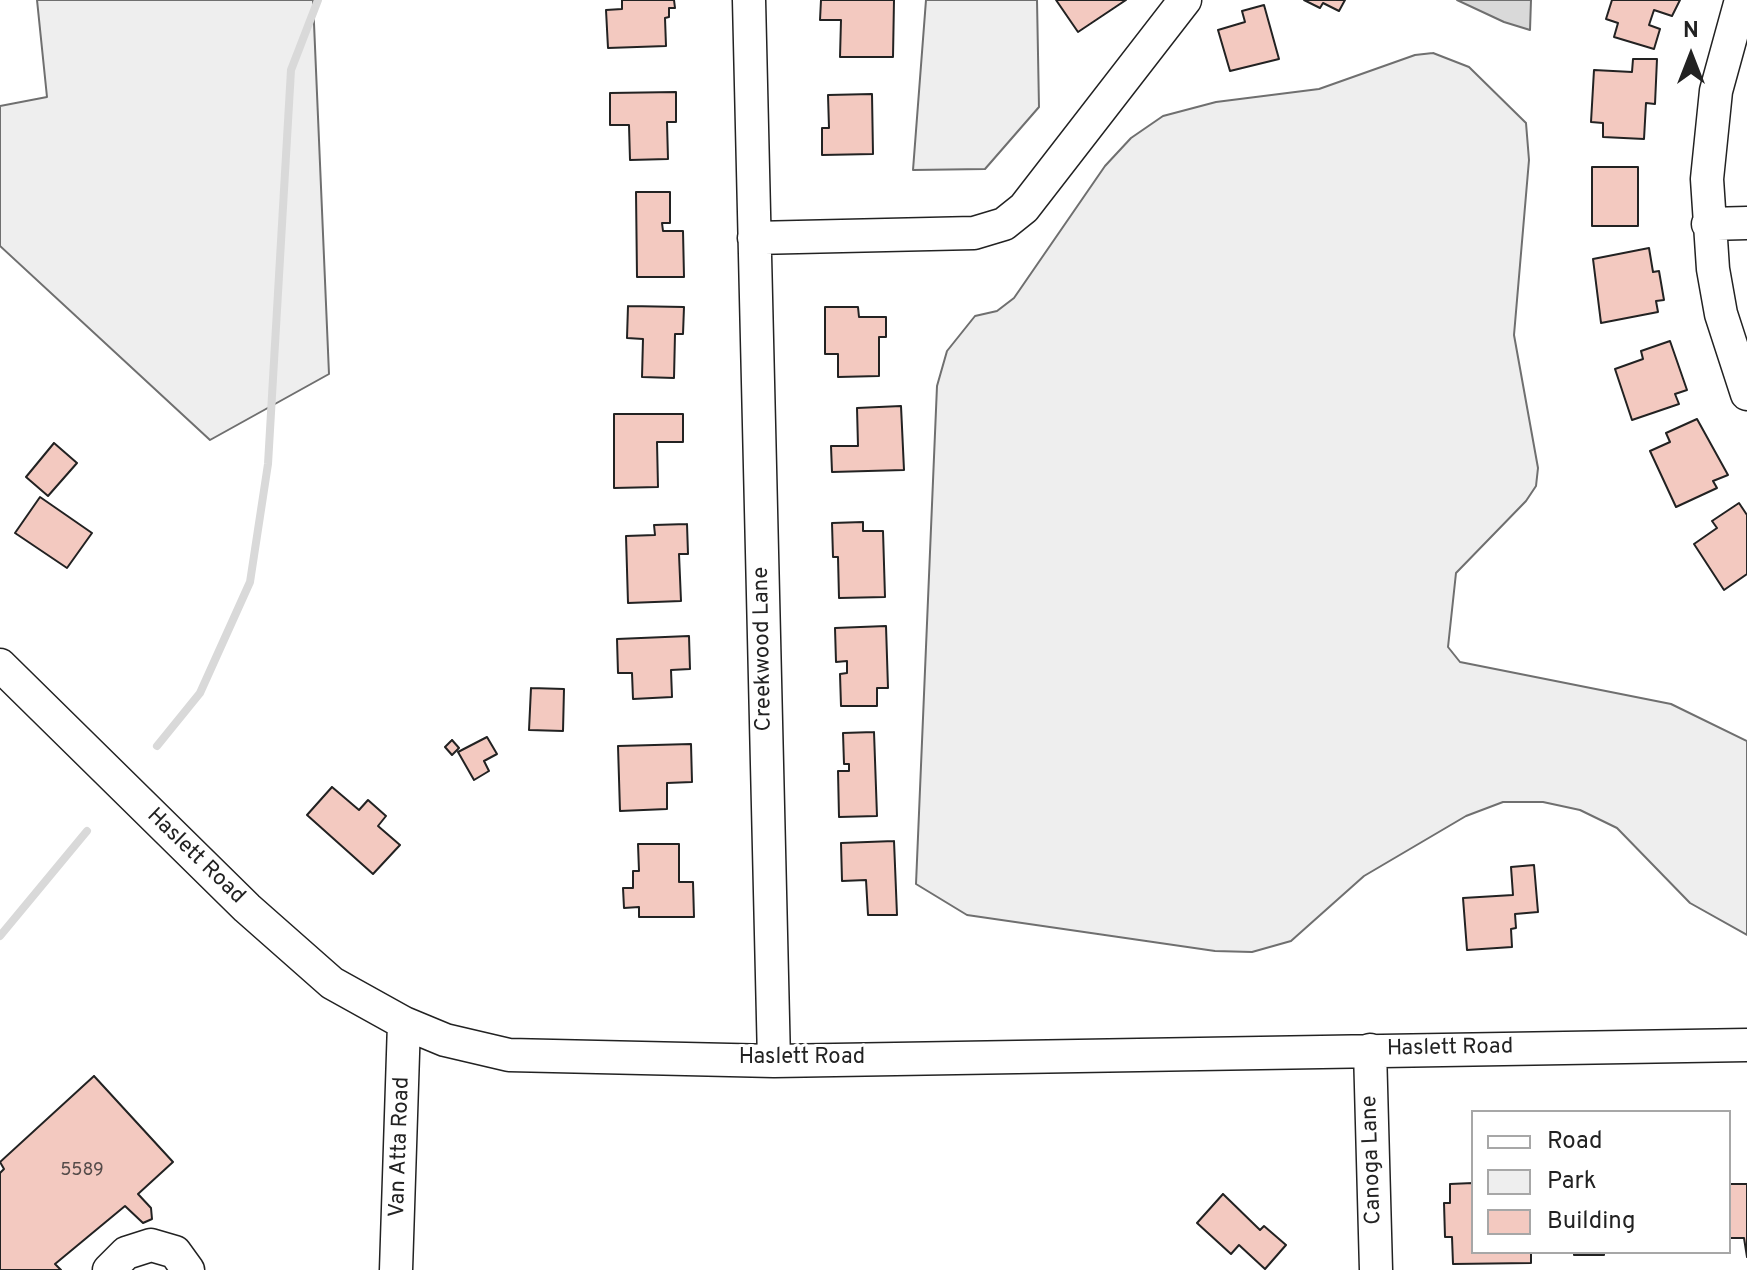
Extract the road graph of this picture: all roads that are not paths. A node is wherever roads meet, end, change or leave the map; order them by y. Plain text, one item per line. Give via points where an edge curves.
1 (749, 0) edge
2 (1185, 0) edge
3 (1741, 0) edge
4 (1747, 223) edge
5 (1708, 224) junction
6 (754, 238) junction
7 (1747, 394) edge
8 (0, 665) edge
9 (404, 1023) junction
10 (1747, 1045) edge
11 (1370, 1050) junction
12 (774, 1061) junction
13 (109, 1270) edge
14 (188, 1270) edge
15 (396, 1270) edge
16 (1376, 1270) edge

1 - 6 street, Creekwood Lane
2 - 6 street via 1024,208 990,230
3 - 5 street via 1716,91
4 - 5 street
5 - 7 street via 1721,314
6 - 12 street, Creekwood Lane
8 - 9 street, Haslett Road via 321,974
9 - 12 street, Haslett Road via 445,1040 509,1055
9 - 15 street, Van Atta Road
10 - 11 street, Haslett Road
11 - 12 street, Haslett Road
11 - 16 street, Canoga Lane
13 - 14 street via 126,1253 151,1245 175,1252

